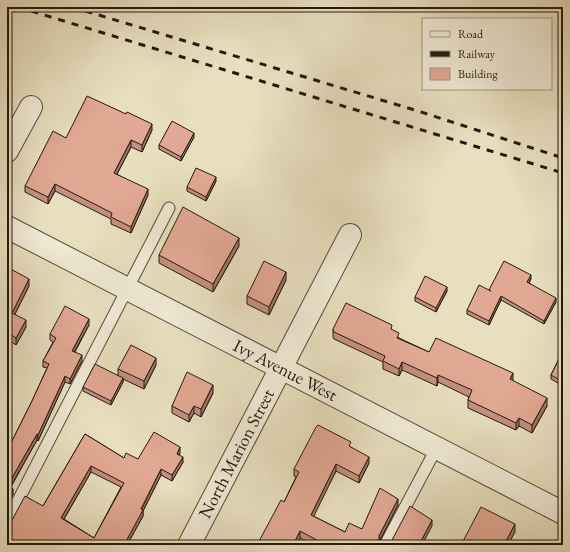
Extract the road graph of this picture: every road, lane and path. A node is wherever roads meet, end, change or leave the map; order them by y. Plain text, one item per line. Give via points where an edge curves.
1 (31, 107) dead end
2 (7, 152) edge
3 (169, 208) dead end
4 (7, 227) edge
5 (350, 235) dead end
6 (128, 288) junction
7 (280, 369) junction
8 (436, 449) junction
9 (563, 513) edge
10 (7, 522) edge
11 (189, 545) edge
12 (385, 545) edge

1 - 2 street
3 - 6 lane
4 - 6 street, Ivy Avenue West
5 - 7 street, North Marion Street
6 - 7 street, Ivy Avenue West
6 - 10 lane
7 - 8 street, Ivy Avenue West
7 - 11 street, North Marion Street
8 - 9 street, Ivy Avenue West
8 - 12 lane

